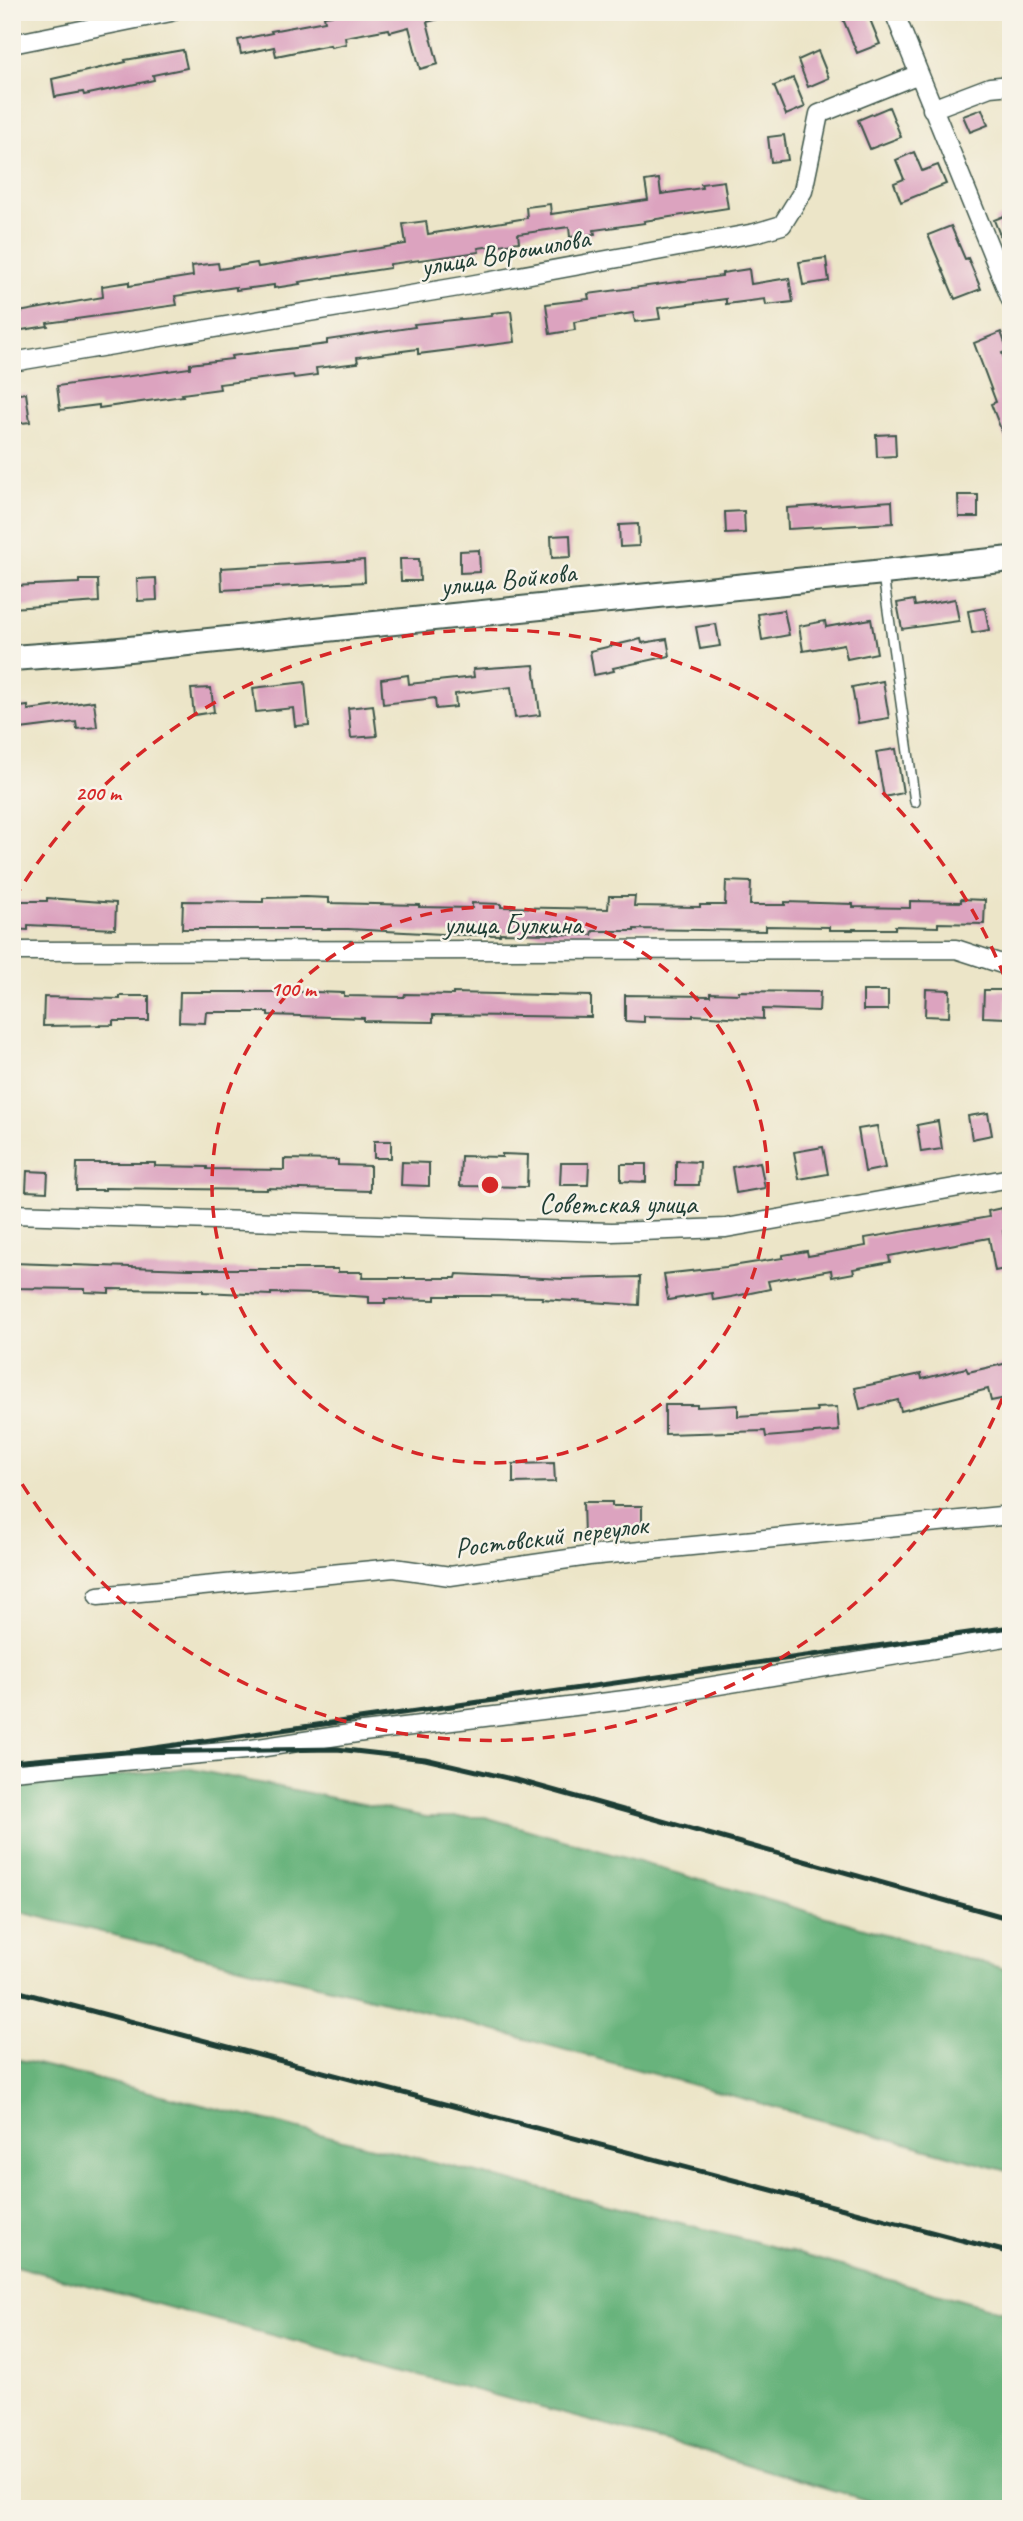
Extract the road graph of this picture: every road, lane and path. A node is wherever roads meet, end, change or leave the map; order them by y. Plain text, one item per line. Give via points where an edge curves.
1 (171, 12) edge
2 (894, 12) edge
3 (12, 44) edge
4 (919, 74) junction
5 (1011, 85) edge
6 (932, 109) junction
7 (1011, 300) edge
8 (12, 362) edge
9 (1011, 559) edge
10 (883, 572) junction
11 (12, 658) edge
12 (915, 802) dead end
13 (12, 951) edge
14 (1011, 967) edge
15 (1011, 1178) edge
16 (12, 1214) edge
17 (1011, 1515) edge
18 (98, 1596) dead end
19 (1011, 1636) edge
20 (12, 1770) edge

1 - 3 street
2 - 4 street
4 - 6 street
4 - 8 street, улица Ворошилова via 819,114 803,191 782,225 470,285
5 - 6 street via 990,87
6 - 7 street
9 - 10 main road, улица Войкова
10 - 11 main road, улица Войкова
10 - 12 lane
13 - 14 street, улица Булкина via 956,949
15 - 16 street, Советская улица via 726,1228 612,1232
17 - 18 street, Ростовский переулок via 589,1556 450,1576 394,1568
19 - 20 street via 640,1699 245,1750

